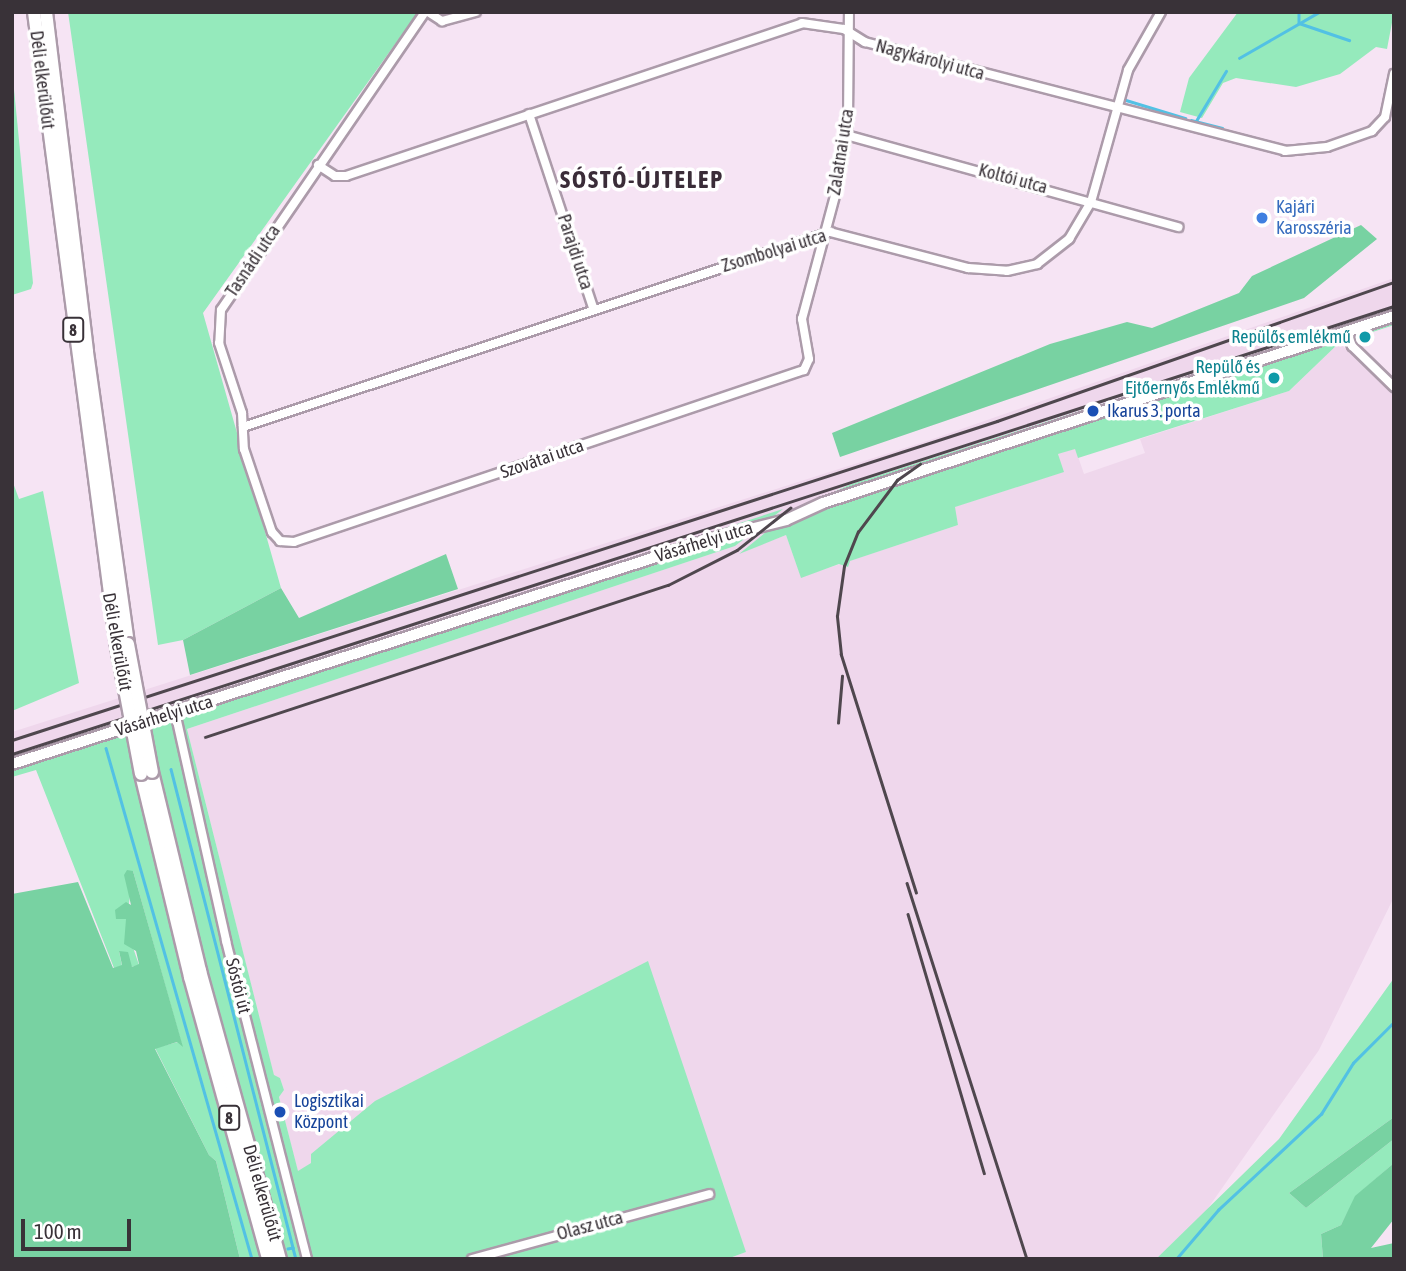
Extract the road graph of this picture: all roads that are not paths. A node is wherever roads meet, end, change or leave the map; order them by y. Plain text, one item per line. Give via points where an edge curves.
1 (33, 12) edge
2 (46, 12) edge
3 (426, 12) edge
4 (475, 12) edge
5 (849, 12) edge
6 (1161, 12) edge
7 (850, 33) junction
8 (1394, 74) edge
9 (1116, 109) junction
10 (529, 114) junction
11 (846, 135) junction
12 (318, 164) junction
13 (1091, 202) junction
14 (1178, 227) dead end
15 (821, 234) junction
16 (594, 310) junction
17 (1394, 316) edge
18 (1347, 332) junction
19 (804, 370) joint
20 (1394, 387) edge
21 (243, 427) junction
22 (280, 541) joint
23 (123, 646) junction
24 (175, 712) junction
25 (12, 764) edge
26 (146, 773) junction
27 (709, 1194) dead end
28 (267, 1259) edge
29 (280, 1259) edge
30 (307, 1259) edge
31 (472, 1259) edge

1 - 23 main road, Déli elkerülőút / 8
2 - 23 main road, Déli elkerülőút / 8
3 - 4 street via 442,21
3 - 12 street, Tasnádi utca
5 - 7 street, Zalatnai utca
6 - 9 street, Zsombolyai utca via 1135,52
7 - 9 street, Nagykárolyi utca via 865,42
7 - 10 street, Nagykárolyi utca via 802,23
7 - 11 street, Zalatnai utca
8 - 9 street, Nagykárolyi utca via 1389,107 1380,125 1362,136 1313,150 1259,148
9 - 13 street, Zsombolyai utca
10 - 12 street, Nagykárolyi utca via 346,176 335,176
10 - 16 street, Parajdi utca
11 - 13 street, Koltói utca
11 - 15 street, Zalatnai utca via 834,202
12 - 21 street, Tasnádi utca via 221,310 219,343
13 - 14 street, Koltói utca
13 - 15 street, Zsombolyai utca via 1059,249 1037,264 1007,271 968,268 837,233
15 - 16 street, Zsombolyai utca
15 - 19 street, Zalatnai utca via 802,319 809,359
16 - 21 street, Zsombolyai utca
17 - 18 street, Vásárhelyi utca
18 - 20 street via 1352,346
18 - 24 street, Vásárhelyi utca via 822,503 786,520 731,533
19 - 22 street, Szovátai utca via 294,542
21 - 22 street, Tasnádi utca via 244,449 272,532
23 - 26 main road, Déli elkerülőút / 8, bridge
24 - 25 street, Vásárhelyi utca
24 - 30 street, Sóstói út via 226,941
26 - 28 main road, Déli elkerülőút / 8 via 190,978
26 - 29 main road, Déli elkerülőút / 8
27 - 31 street, Olasz utca

